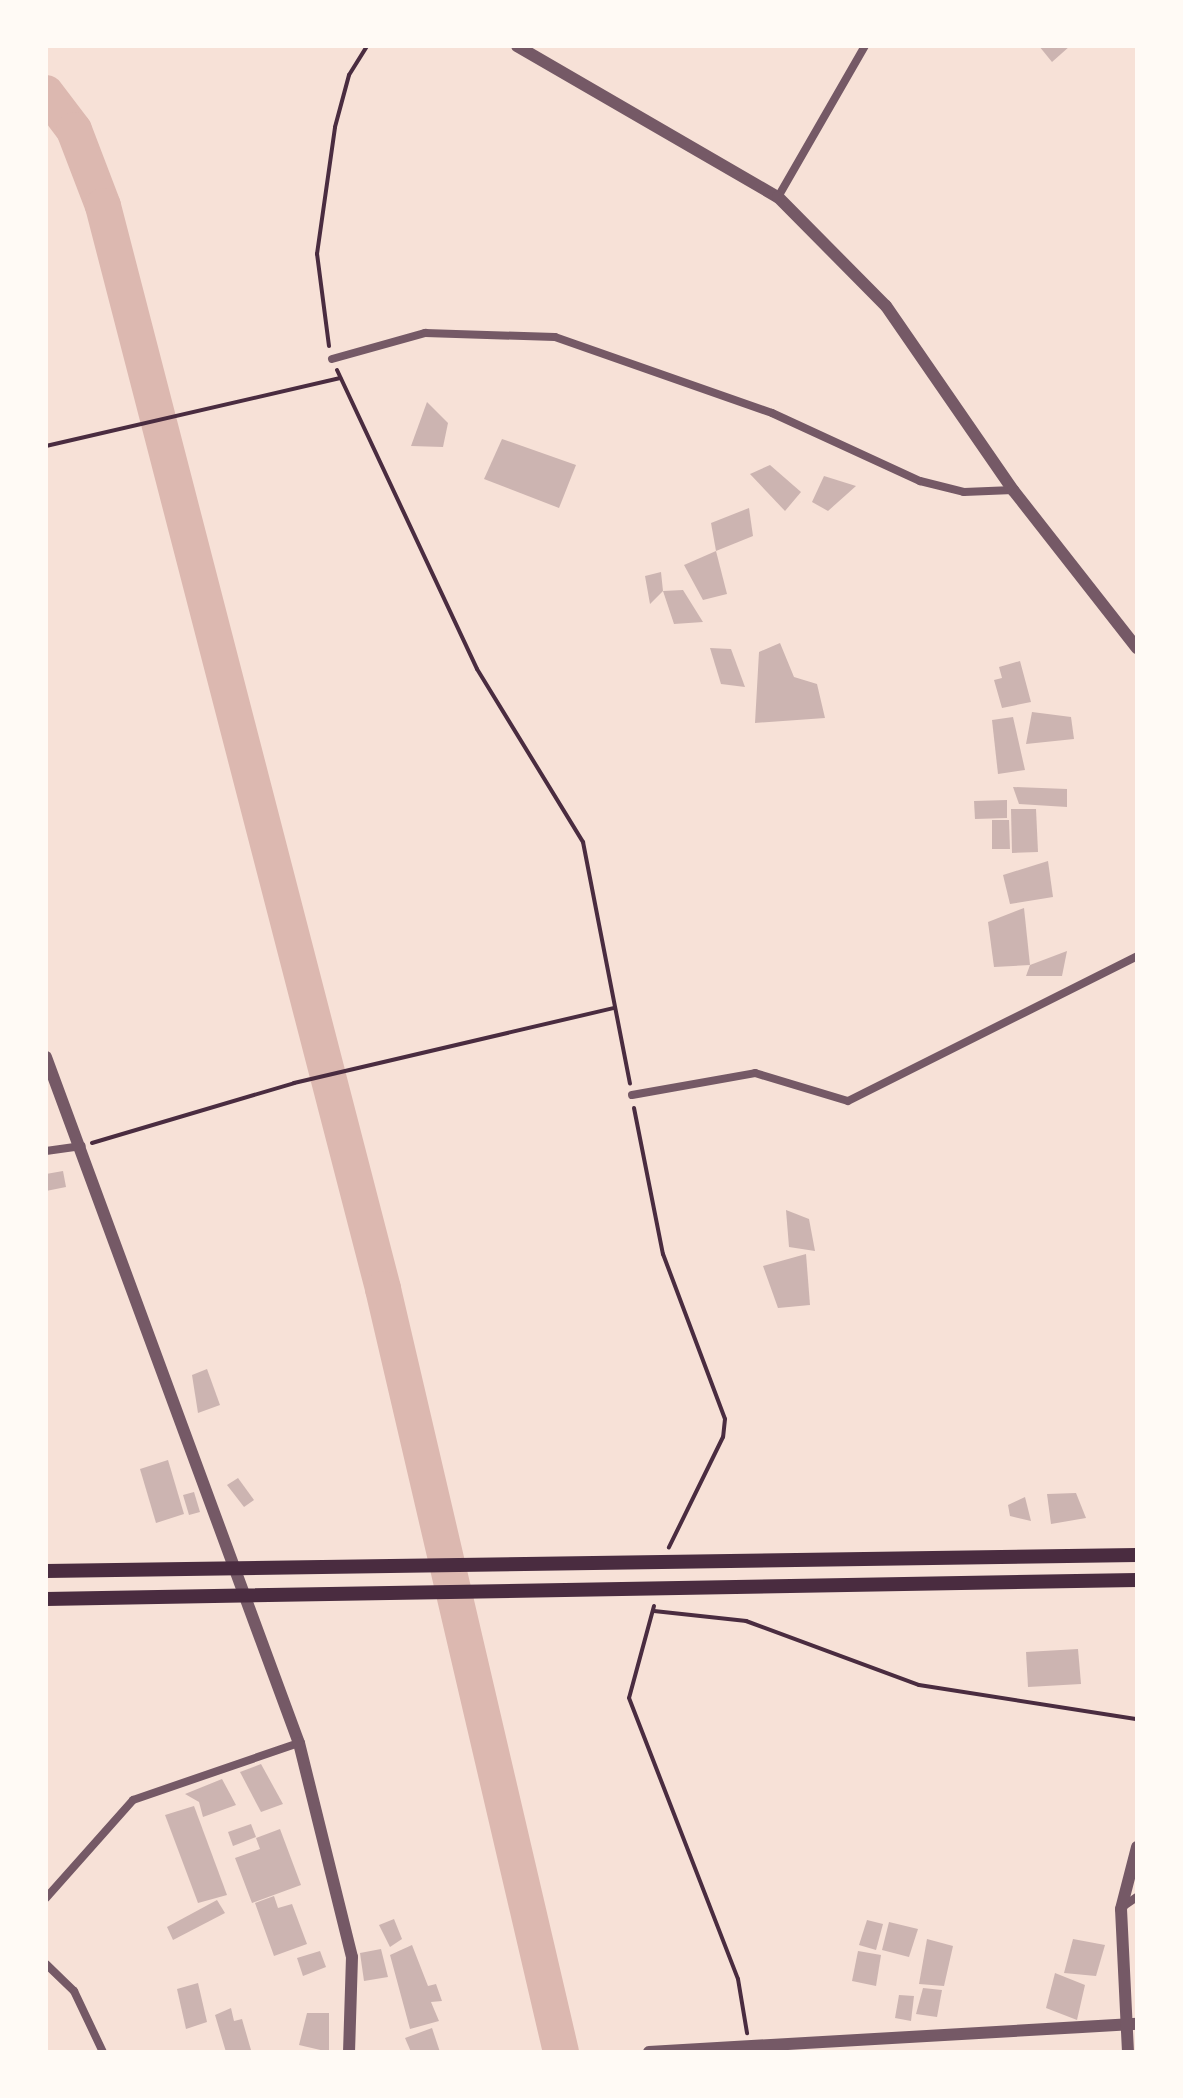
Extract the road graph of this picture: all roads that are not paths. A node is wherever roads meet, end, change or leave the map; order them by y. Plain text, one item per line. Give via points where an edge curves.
1 (517, 46) edge
2 (865, 46) edge
3 (778, 197) junction
4 (332, 359) road end
5 (1013, 490) junction
6 (1136, 643) edge
7 (1137, 956) edge
8 (46, 1057) edge
9 (632, 1095) road end
10 (82, 1145) junction
11 (46, 1151) edge
12 (1137, 1555) edge
13 (238, 1568) junction
14 (46, 1571) edge
15 (1137, 1580) edge
16 (248, 1594) junction
17 (46, 1599) edge
18 (299, 1743) junction
19 (1137, 1847) edge
20 (1137, 1897) edge
21 (46, 1898) edge
22 (1121, 1909) junction
23 (46, 1964) edge
24 (1131, 2024) edge
25 (103, 2052) edge
26 (349, 2052) edge
27 (649, 2052) edge
28 (1128, 2052) edge

1 - 3 street
2 - 3 street
3 - 5 street via 886,306
4 - 5 street via 425,333 555,337 772,413 879,467 964,492
5 - 6 street
7 - 9 street via 848,1101 755,1073
8 - 10 street
10 - 11 street
10 - 13 street
12 - 13 main road
13 - 14 main road
13 - 16 street
15 - 16 main road
16 - 17 main road
16 - 18 street
18 - 21 street via 133,1800
18 - 26 street via 352,1957
19 - 22 street
20 - 22 street
22 - 24 street
23 - 25 street via 74,1991
24 - 27 street
24 - 28 street

